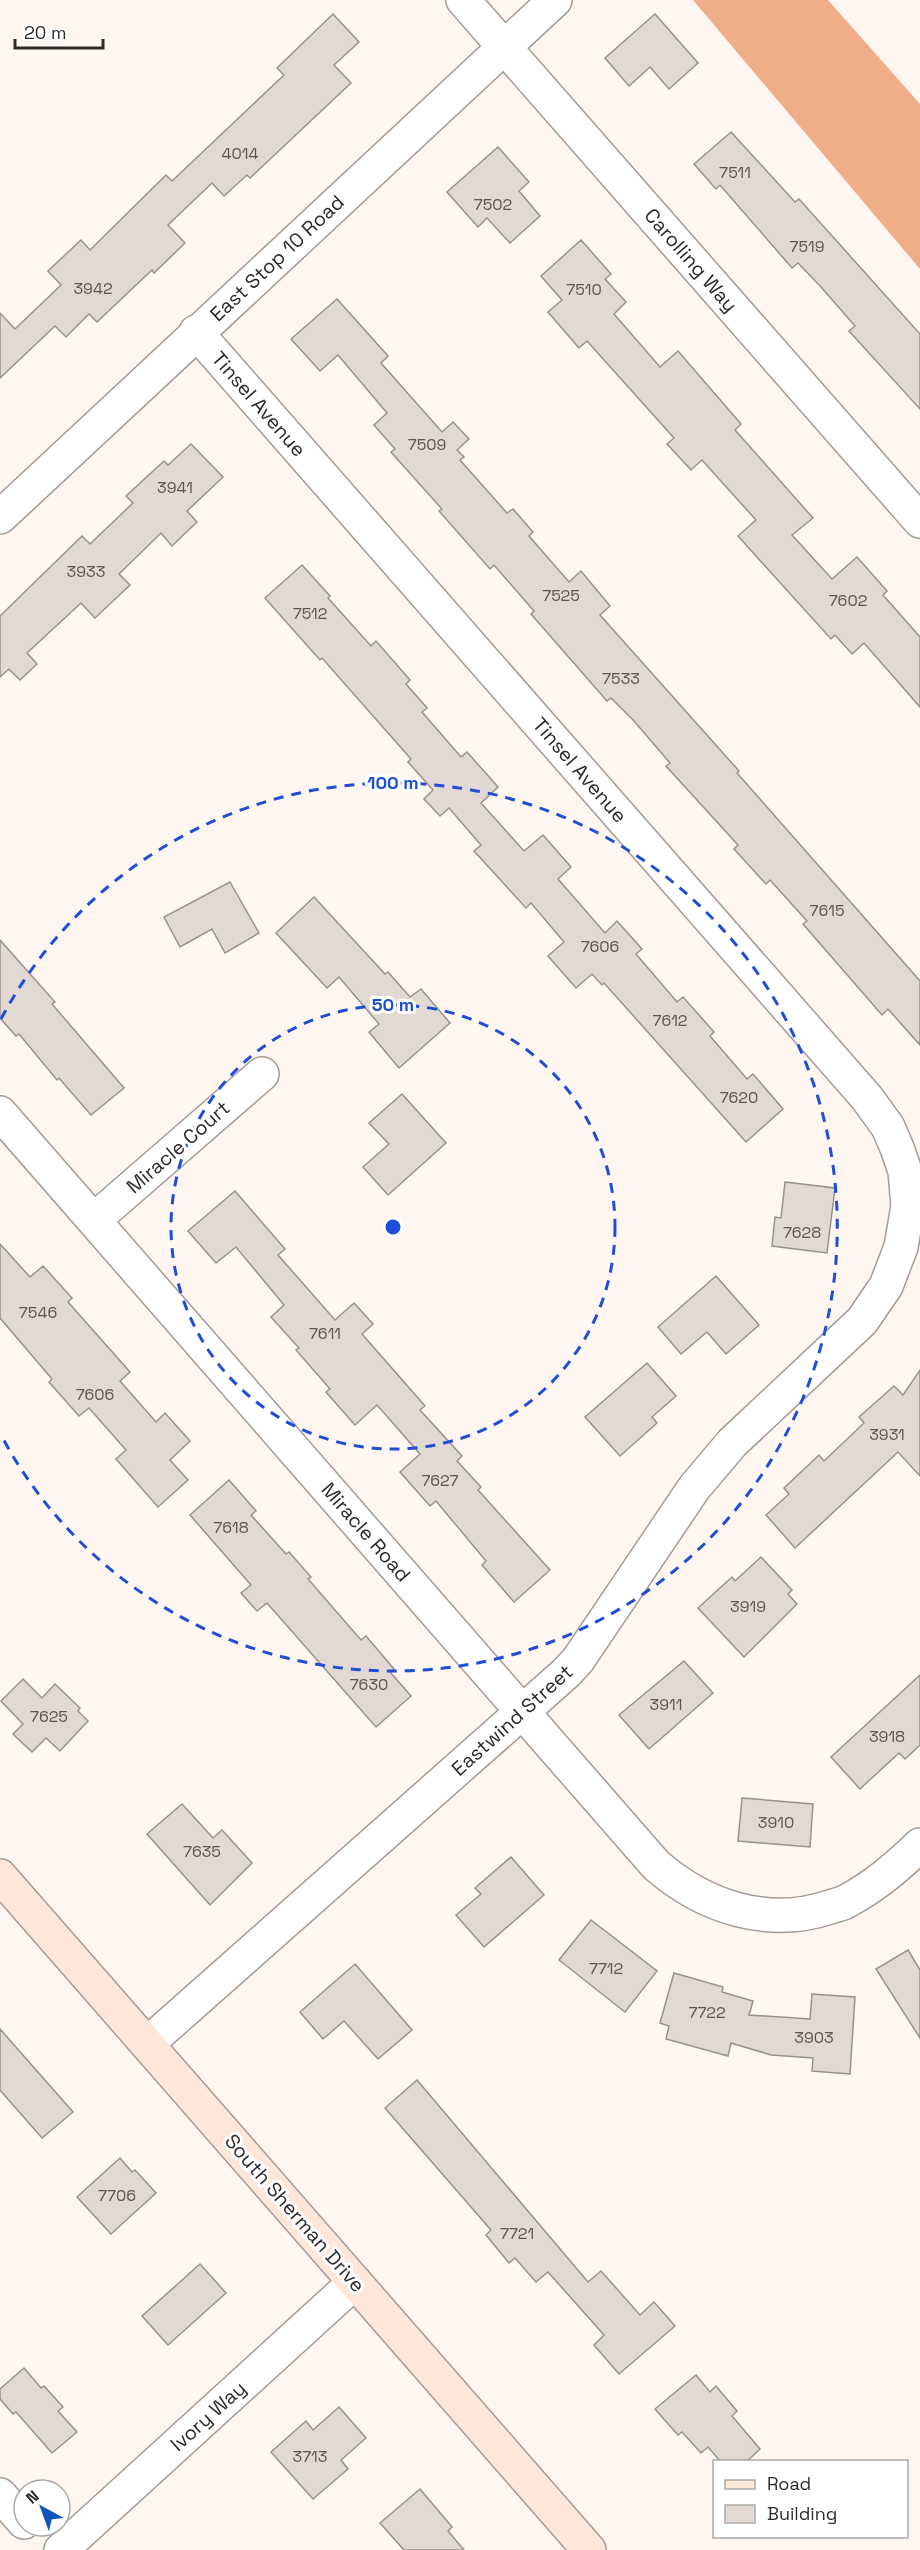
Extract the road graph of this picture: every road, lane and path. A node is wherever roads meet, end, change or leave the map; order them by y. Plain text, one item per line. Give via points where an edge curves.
1 (463, 0) edge
2 (555, 0) edge
3 (504, 47) junction
4 (196, 332) junction
5 (0, 517) edge
6 (920, 521) edge
7 (262, 1074) dead end
8 (0, 1113) edge
9 (93, 1220) junction
10 (904, 1233) joint
11 (522, 1710) junction
12 (920, 1845) edge
13 (0, 1876) edge
14 (147, 2044) junction
15 (355, 2282) junction
16 (0, 2495) edge
17 (12, 2508) edge
18 (38, 2538) edge
19 (48, 2550) edge
20 (61, 2550) edge
21 (589, 2550) edge

1 - 3 street, Carolling Way
2 - 3 street, East Stop 10 Road
3 - 4 street, East Stop 10 Road
3 - 6 street, Carolling Way
4 - 5 street, East Stop 10 Road
4 - 10 street, Tinsel Avenue via 874,1107 893,1137 904,1171 908,1206
7 - 9 street, Miracle Court
8 - 9 street, Miracle Road
9 - 11 street, Miracle Road
10 - 11 street, Eastwind Street via 886,1286 862,1321 710,1468 578,1660
11 - 12 street, Miracle Road via 656,1865 673,1880 723,1907 772,1915 817,1912 845,1902 883,1879
11 - 14 street, Eastwind Street
13 - 14 street, South Sherman Drive
14 - 15 street, South Sherman Drive
15 - 20 street, Ivory Way
15 - 21 street, South Sherman Drive
16 - 17 street
18 - 19 street

